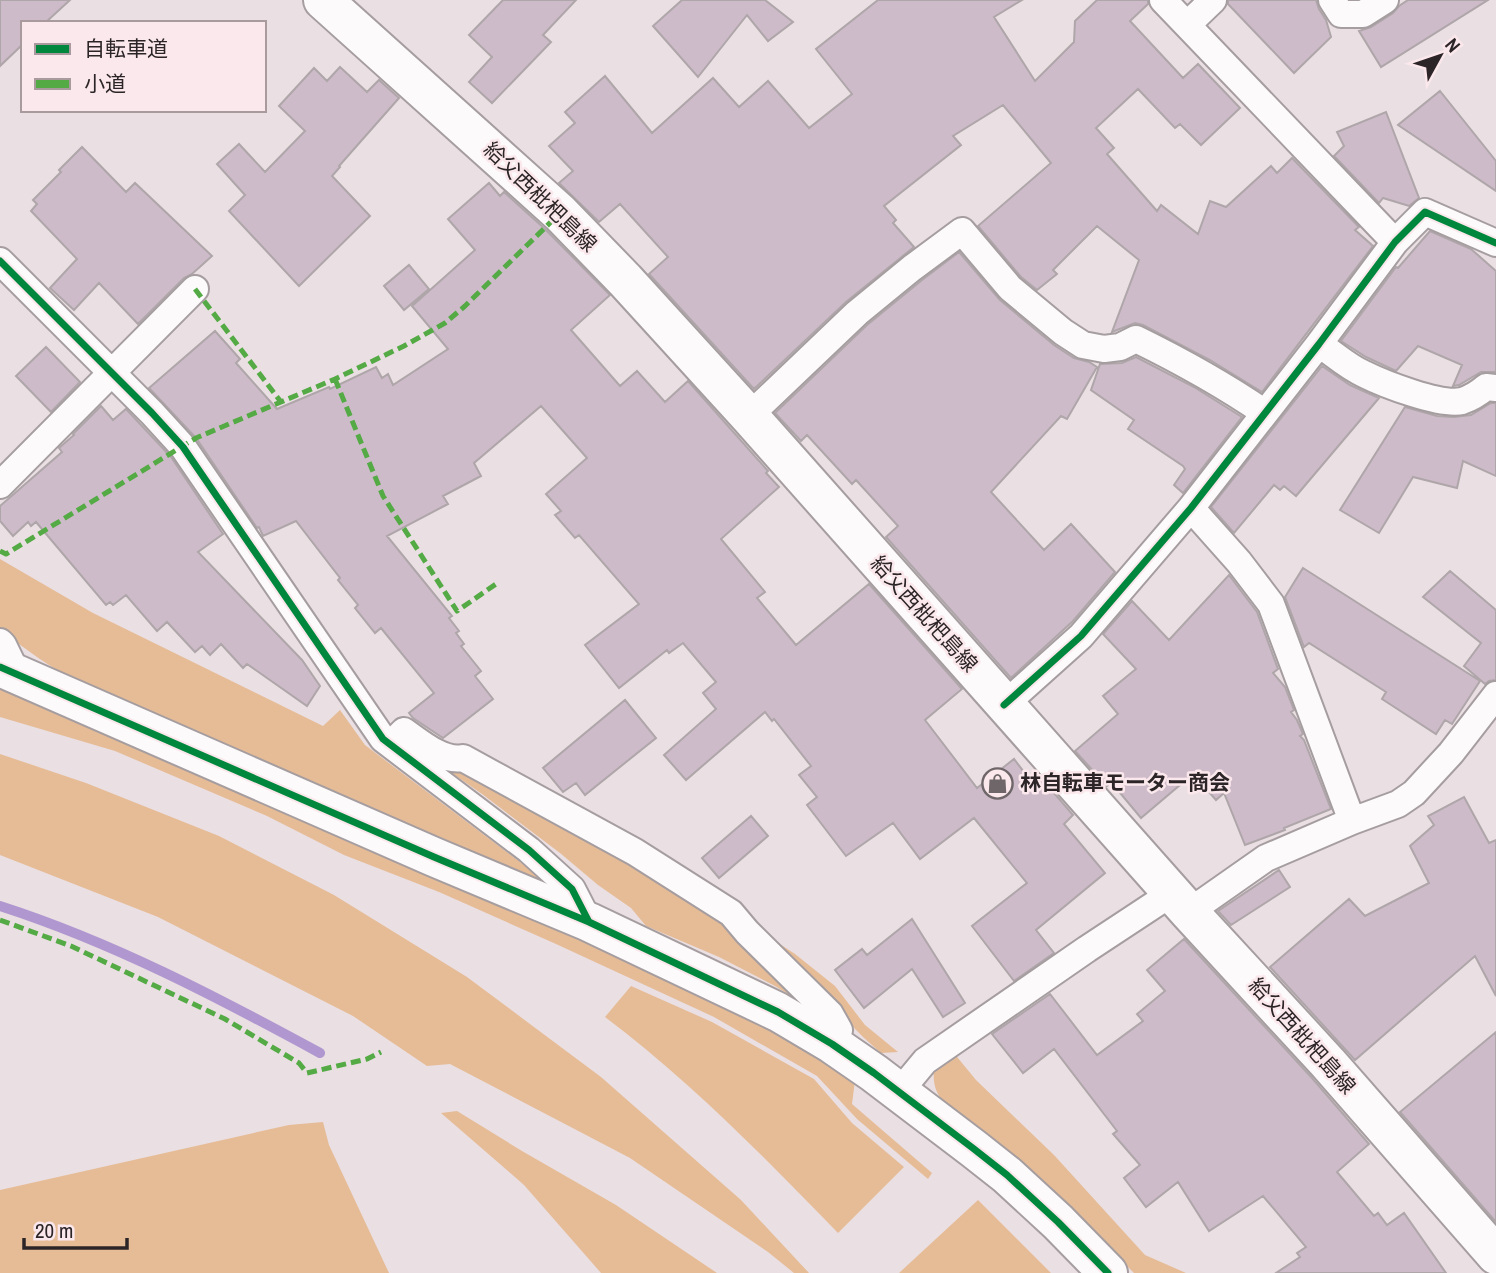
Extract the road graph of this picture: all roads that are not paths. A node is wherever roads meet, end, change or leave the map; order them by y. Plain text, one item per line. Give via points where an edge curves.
1 (323, 0) edge
2 (1163, 0) edge
3 (1213, 0) edge
4 (1332, 0) edge
5 (1385, 0) edge
6 (1188, 24) junction
7 (1395, 242) junction
8 (1496, 243) edge
9 (0, 261) edge
10 (195, 289) dead end
11 (1319, 344) junction
12 (111, 373) junction
13 (1496, 388) edge
14 (1265, 413) junction
15 (749, 416) junction
16 (0, 485) edge
17 (1191, 508) junction
18 (6, 661) edge
19 (1496, 695) edge
20 (1004, 705) junction
21 (391, 744) junction
22 (1352, 821) junction
23 (1180, 902) junction
24 (589, 922) junction
25 (832, 1044) junction
26 (900, 1091) junction
27 (1496, 1255) edge
28 (1108, 1273) edge

1 - 15 main road, 給父西枇杷島線 via 560,213
2 - 6 street
3 - 6 street
4 - 5 street via 1341,14 1363,14
6 - 7 street
7 - 8 street via 1424,212
7 - 11 street
9 - 12 street
10 - 12 street
11 - 13 street via 1362,373 1447,402 1462,401 1486,387
11 - 14 street
12 - 16 street
12 - 21 street via 183,447
14 - 15 street via 1136,339 1104,349 1083,345 1010,288 962,231 857,313
14 - 17 street
15 - 20 main road, 給父西枇杷島線
17 - 20 street via 1081,636
17 - 22 street via 1271,604
18 - 24 main road via 396,840
19 - 22 street via 1414,793
20 - 23 main road, 給父西枇杷島線
21 - 24 street via 529,850 572,889
21 - 25 street via 404,732 453,760 463,758 635,852 731,913 830,1014 839,1030
22 - 23 street
23 - 26 street via 1087,948 925,1060
23 - 27 main road, 給父西枇杷島線
24 - 25 main road via 778,1012
25 - 26 main road
26 - 28 main road via 1007,1175

